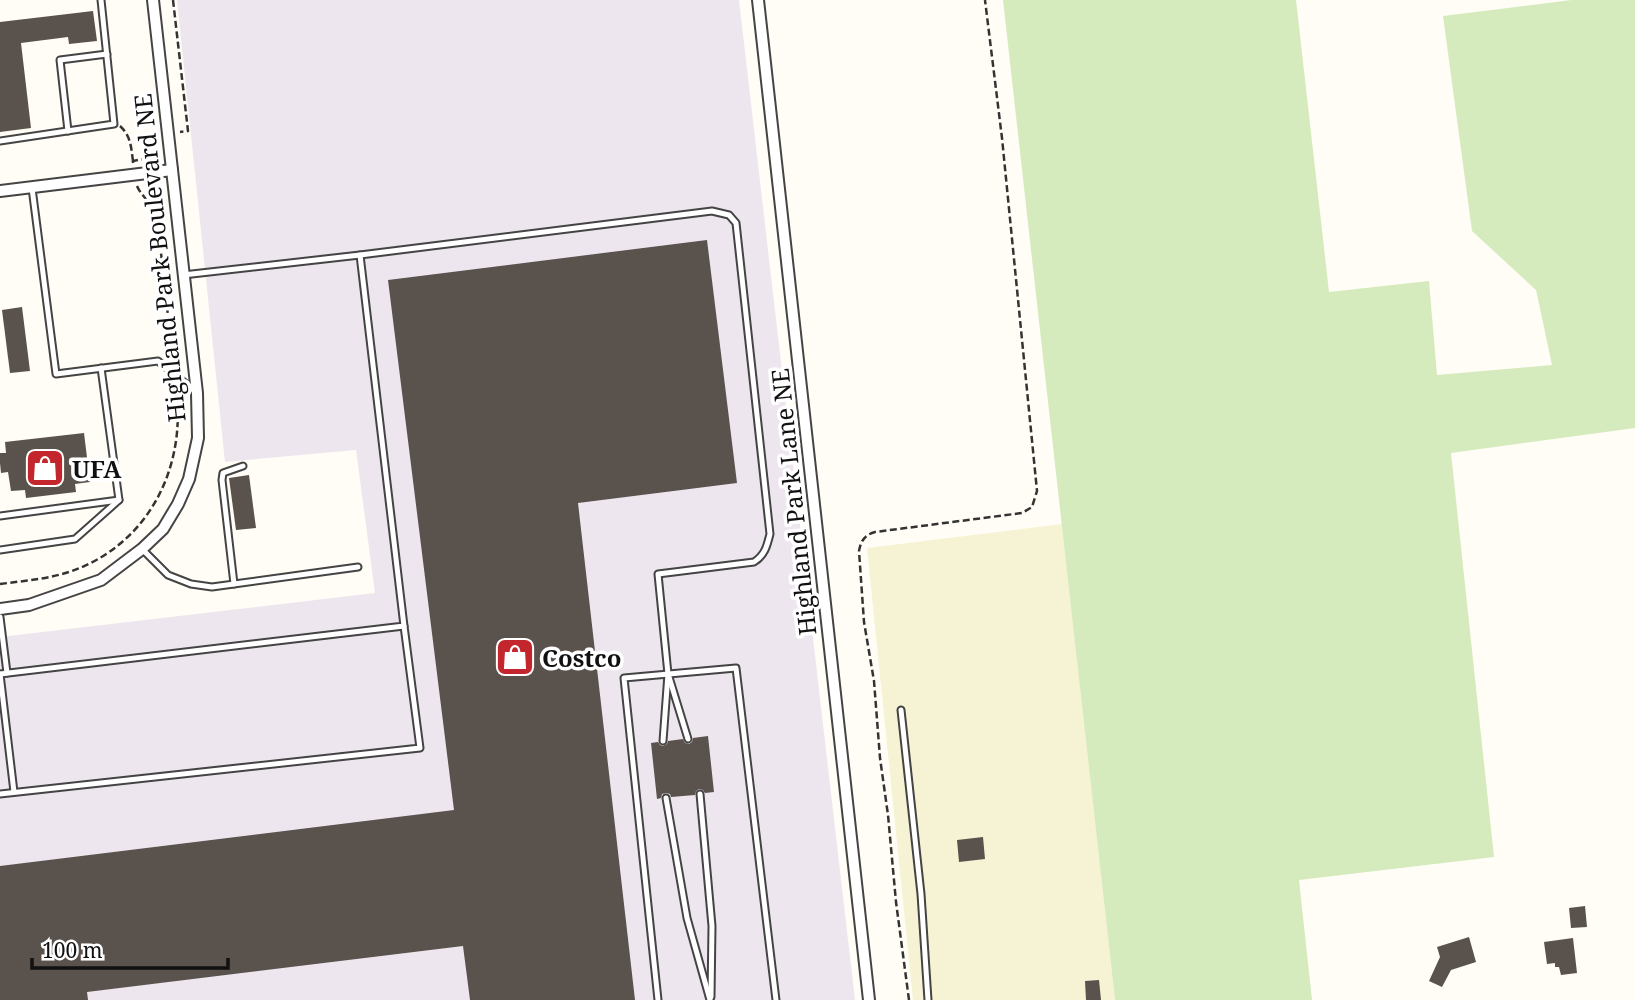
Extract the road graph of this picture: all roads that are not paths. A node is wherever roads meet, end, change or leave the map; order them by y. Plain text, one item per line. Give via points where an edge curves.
1 (101, 0) edge
2 (153, 0) edge
3 (758, 0) edge
4 (107, 54) junction
5 (68, 131) junction
6 (0, 141) edge
7 (172, 170) junction
8 (32, 188) junction
9 (0, 191) edge
10 (360, 255) junction
11 (183, 275) junction
12 (101, 368) junction
13 (197, 393) junction
14 (243, 466) dead end
15 (119, 500) junction
16 (0, 516) edge
17 (142, 549) junction
18 (0, 550) edge
19 (358, 567) dead end
20 (234, 584) junction
21 (0, 609) edge
22 (0, 617) edge
23 (404, 626) junction
24 (2, 674) edge
25 (668, 674) junction
26 (901, 710) dead end
27 (688, 739) dead end
28 (663, 741) dead end
29 (14, 792) junction
30 (0, 794) edge
31 (700, 794) dead end
32 (666, 798) dead end
33 (658, 1000) edge
34 (711, 1000) edge
35 (776, 1000) edge
36 (869, 1000) edge
37 (928, 1000) edge

1 - 4 lane
2 - 7 street, Highland Park Boulevard NE
3 - 36 street, Highland Park Lane NE
4 - 5 lane via 114,124
4 - 5 lane via 60,60
5 - 6 lane
7 - 8 street
7 - 11 street, Highland Park Boulevard NE
8 - 9 street
8 - 12 lane via 56,374
10 - 11 lane
10 - 23 lane
10 - 25 lane via 712,211 729,215 736,223 770,534 762,557 754,562 658,574
11 - 13 street, Highland Park Boulevard NE
12 - 13 lane via 158,361
12 - 15 lane
13 - 17 street, Highland Park Boulevard NE via 198,438 189,480 163,529
14 - 20 lane via 223,473 222,480
15 - 16 lane
15 - 18 lane via 75,539
17 - 20 lane via 168,575 191,584
17 - 21 street, Highland Park Boulevard NE via 101,580 29,605
19 - 20 lane
22 - 24 lane
23 - 24 lane
23 - 29 lane via 420,748
24 - 29 lane
25 - 27 lane
25 - 28 lane
25 - 33 lane via 624,678
25 - 35 lane via 736,668
26 - 37 lane
29 - 30 lane
31 - 34 lane via 712,926
32 - 34 lane via 687,919

